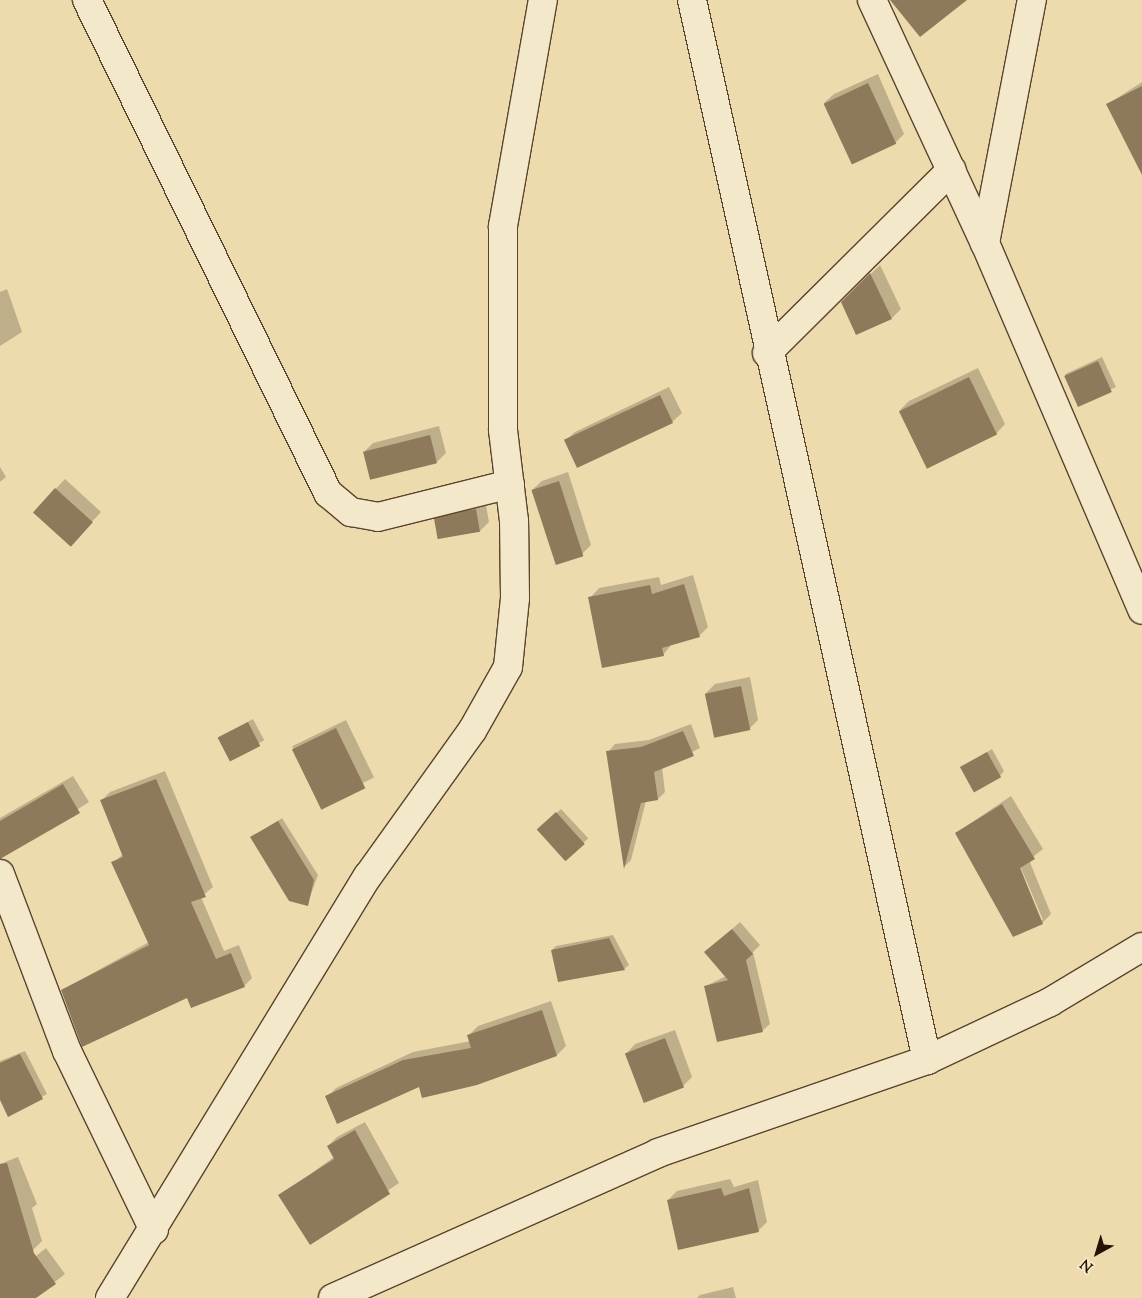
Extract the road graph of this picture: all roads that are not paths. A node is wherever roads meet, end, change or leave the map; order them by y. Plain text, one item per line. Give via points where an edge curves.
1 (87, 0) edge
2 (543, 0) edge
3 (692, 0) edge
4 (872, 0) edge
5 (1032, 0) edge
6 (951, 170) junction
7 (985, 243) junction
8 (767, 353) junction
9 (510, 484) junction
10 (1142, 610) edge
11 (0, 874) edge
12 (1142, 948) edge
13 (927, 1060) junction
14 (154, 1230) junction
15 (110, 1298) edge
16 (333, 1298) edge

1 - 9 street via 328,493 351,512 378,517
2 - 9 street via 503,226 503,430
3 - 8 street
4 - 6 street
5 - 7 street
6 - 7 street
6 - 8 street
7 - 10 street
8 - 13 street
9 - 14 street via 515,598 508,667 472,732 368,876
11 - 14 street via 67,1051
12 - 13 street via 1050,1002
13 - 16 street via 658,1153
14 - 15 street

